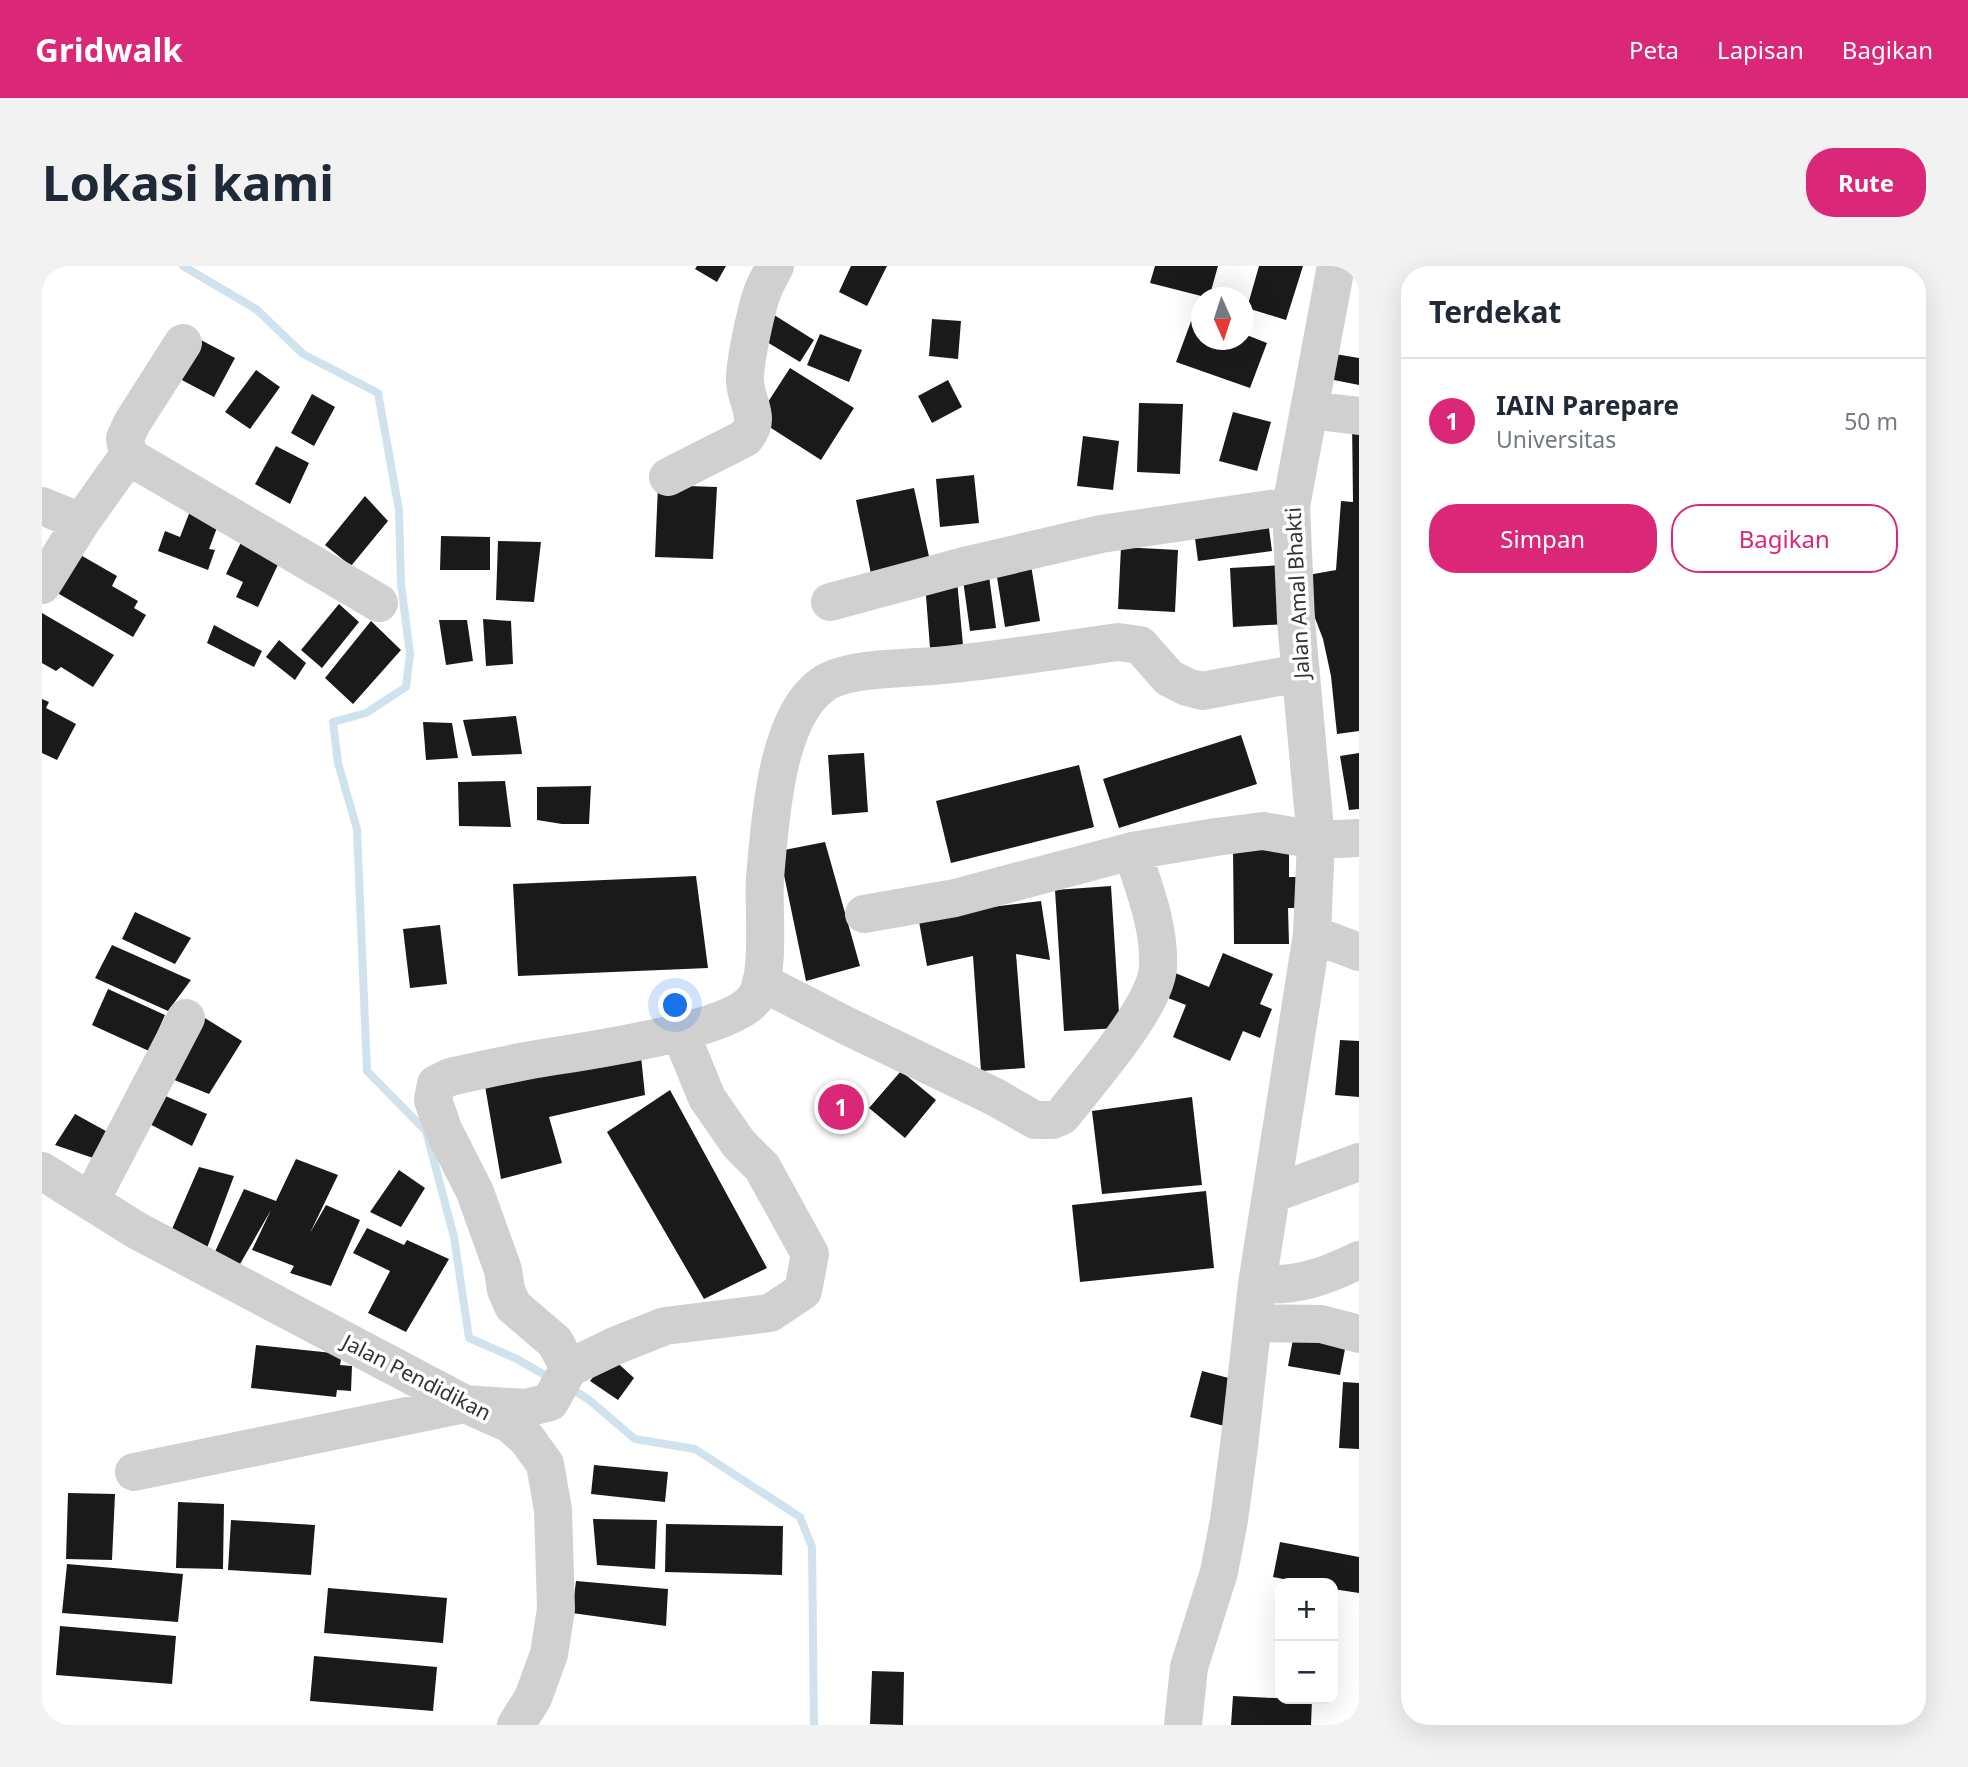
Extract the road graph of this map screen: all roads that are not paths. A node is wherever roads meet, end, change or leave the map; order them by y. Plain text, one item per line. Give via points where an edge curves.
1 (775, 266) edge
2 (1336, 266) edge
3 (183, 343) dead end
4 (1309, 410) junction
5 (1359, 416) edge
6 (128, 456) junction
7 (668, 477) dead end
8 (42, 506) edge
9 (1291, 506) junction
10 (81, 522) junction
11 (42, 585) edge
12 (830, 602) dead end
13 (379, 603) dead end
14 (1300, 673) junction
15 (1359, 838) edge
16 (1316, 840) junction
17 (1132, 851) junction
18 (864, 914) dead end
19 (1312, 934) junction
20 (1359, 952) edge
21 (761, 982) junction
22 (187, 1018) dead end
23 (680, 1032) junction
24 (1359, 1163) edge
25 (42, 1171) edge
26 (1272, 1194) junction
27 (91, 1200) junction
28 (1359, 1260) edge
29 (1257, 1284) junction
30 (1254, 1323) junction
31 (1359, 1334) edge
32 (560, 1383) junction
33 (464, 1404) junction
34 (134, 1472) dead end
35 (516, 1725) edge
36 (1183, 1725) edge

1 - 7 street via 761,295 745,374 753,427 745,438
2 - 4 street, Jalan Amal Bhakti
3 - 6 street via 132,423 125,438
4 - 5 street
4 - 9 street, Jalan Amal Bhakti
6 - 10 street
6 - 13 street
8 - 10 street
9 - 12 street via 1101,534
9 - 14 street, Jalan Amal Bhakti
10 - 11 street
14 - 16 street, Jalan Amal Bhakti
14 - 21 street via 1194,690 1169,678 1140,646 1118,642 842,674 821,685 796,716 777,776 764,895
15 - 16 street
16 - 17 street via 1263,831
16 - 19 street, Jalan Amal Bhakti
17 - 18 street via 956,898
17 - 21 street via 1155,931 1155,986 1132,1024 1062,1115 1052,1120 1035,1120
19 - 20 street
19 - 26 street, Jalan Amal Bhakti
21 - 23 street via 754,999 741,1009
22 - 27 street
23 - 32 street via 707,1098 762,1167 810,1254 803,1291 770,1313 665,1326 617,1345
23 - 32 street via 450,1076 436,1084 433,1100 443,1129 475,1192 513,1306 555,1342
24 - 26 street
25 - 27 street, Jalan Pendidikan
26 - 29 street, Jalan Amal Bhakti
27 - 33 street, Jalan Pendidikan via 136,1230
28 - 29 street via 1318,1278 1280,1286
29 - 30 street, Jalan Amal Bhakti
30 - 31 street via 1321,1324
30 - 36 street, Jalan Amal Bhakti via 1219,1572 1189,1667
32 - 33 street via 526,1408
33 - 34 street
33 - 35 street, Jalan Pendidikan via 510,1424 527,1439 545,1464 553,1510 555,1620 533,1698

